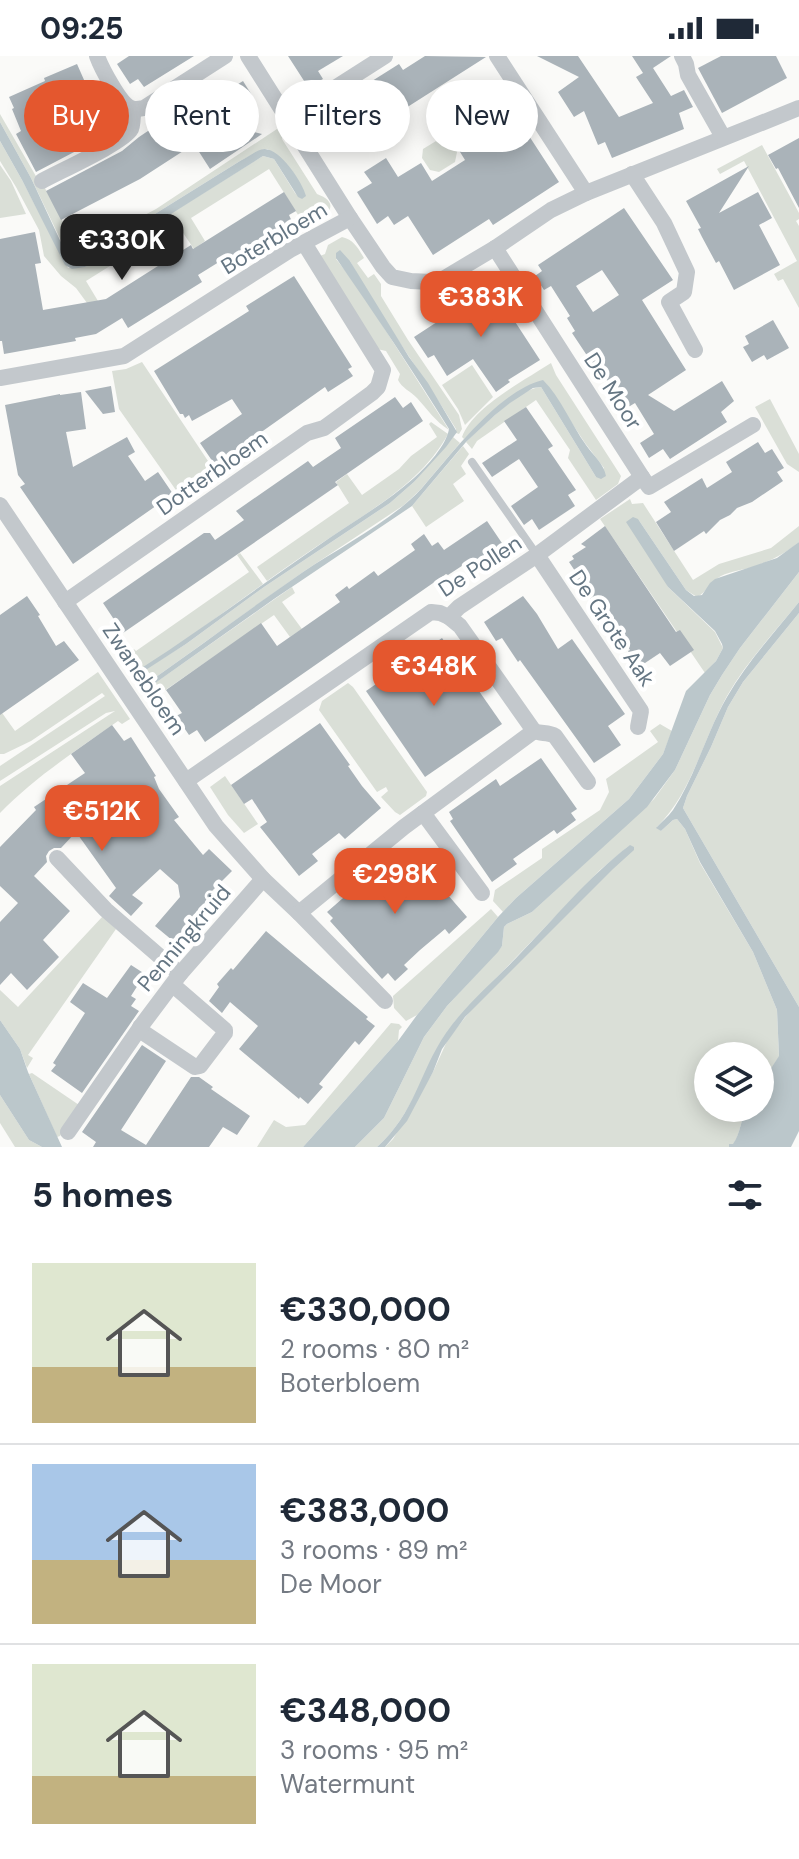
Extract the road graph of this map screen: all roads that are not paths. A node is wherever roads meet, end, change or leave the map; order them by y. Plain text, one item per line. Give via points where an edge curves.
1 (97, 56) edge
2 (225, 56) edge
3 (248, 56) edge
4 (385, 56) edge
5 (497, 56) edge
6 (682, 56) edge
7 (347, 80) edge
8 (275, 98) edge
9 (799, 108) edge
10 (133, 110) junction
11 (723, 137) junction
12 (309, 152) edge
13 (632, 174) junction
14 (42, 181) dead end
15 (586, 193) junction
16 (350, 218) junction
17 (304, 243) junction
18 (495, 248) junction
19 (695, 350) dead end
20 (0, 378) edge
21 (753, 425) dead end
22 (472, 462) dead end
23 (642, 477) junction
24 (0, 505) edge
25 (537, 555) junction
26 (65, 602) junction
27 (449, 617) junction
28 (638, 727) dead end
29 (534, 731) junction
30 (186, 781) junction
31 (588, 782) dead end
32 (423, 813) junction
33 (57, 858) dead end
34 (263, 879) junction
35 (482, 893) dead end
36 (299, 913) junction
37 (176, 980) junction
38 (385, 1001) dead end
39 (140, 1027) junction
40 (68, 1132) dead end

1 - 10 street
2 - 10 street
3 - 8 street
4 - 7 street
5 - 15 street
6 - 11 street
9 - 11 street
10 - 14 street via 127,134
11 - 13 street
12 - 16 street
13 - 15 street
13 - 19 street via 687,272 684,292 669,302
15 - 18 street
16 - 17 street, Boterbloem
16 - 18 street via 392,277 411,281 443,279
17 - 20 street, Boterbloem via 124,356
17 - 26 street, Dotterbloem via 383,370 378,387
18 - 23 street, De Moor
21 - 23 street, De Pollen via 649,487
22 - 25 lane
23 - 25 street, De Pollen
24 - 26 street, Zwanebloem
25 - 27 street, De Pollen
25 - 28 street, De Grote Aak via 641,711
26 - 30 street, Zwanebloem
27 - 29 street
27 - 30 street, De Pollen via 431,612
29 - 31 street via 555,736
29 - 32 street
30 - 34 street, Zwanebloem via 216,826
32 - 35 street
32 - 36 street
33 - 37 street
34 - 36 street, Zwanebloem
34 - 37 street, Penningkruid
36 - 38 street, Zwanebloem
37 - 39 street, Penningkruid
37 - 39 street, Penningkruid via 225,1030 200,1066
39 - 40 street, Penningkruid

